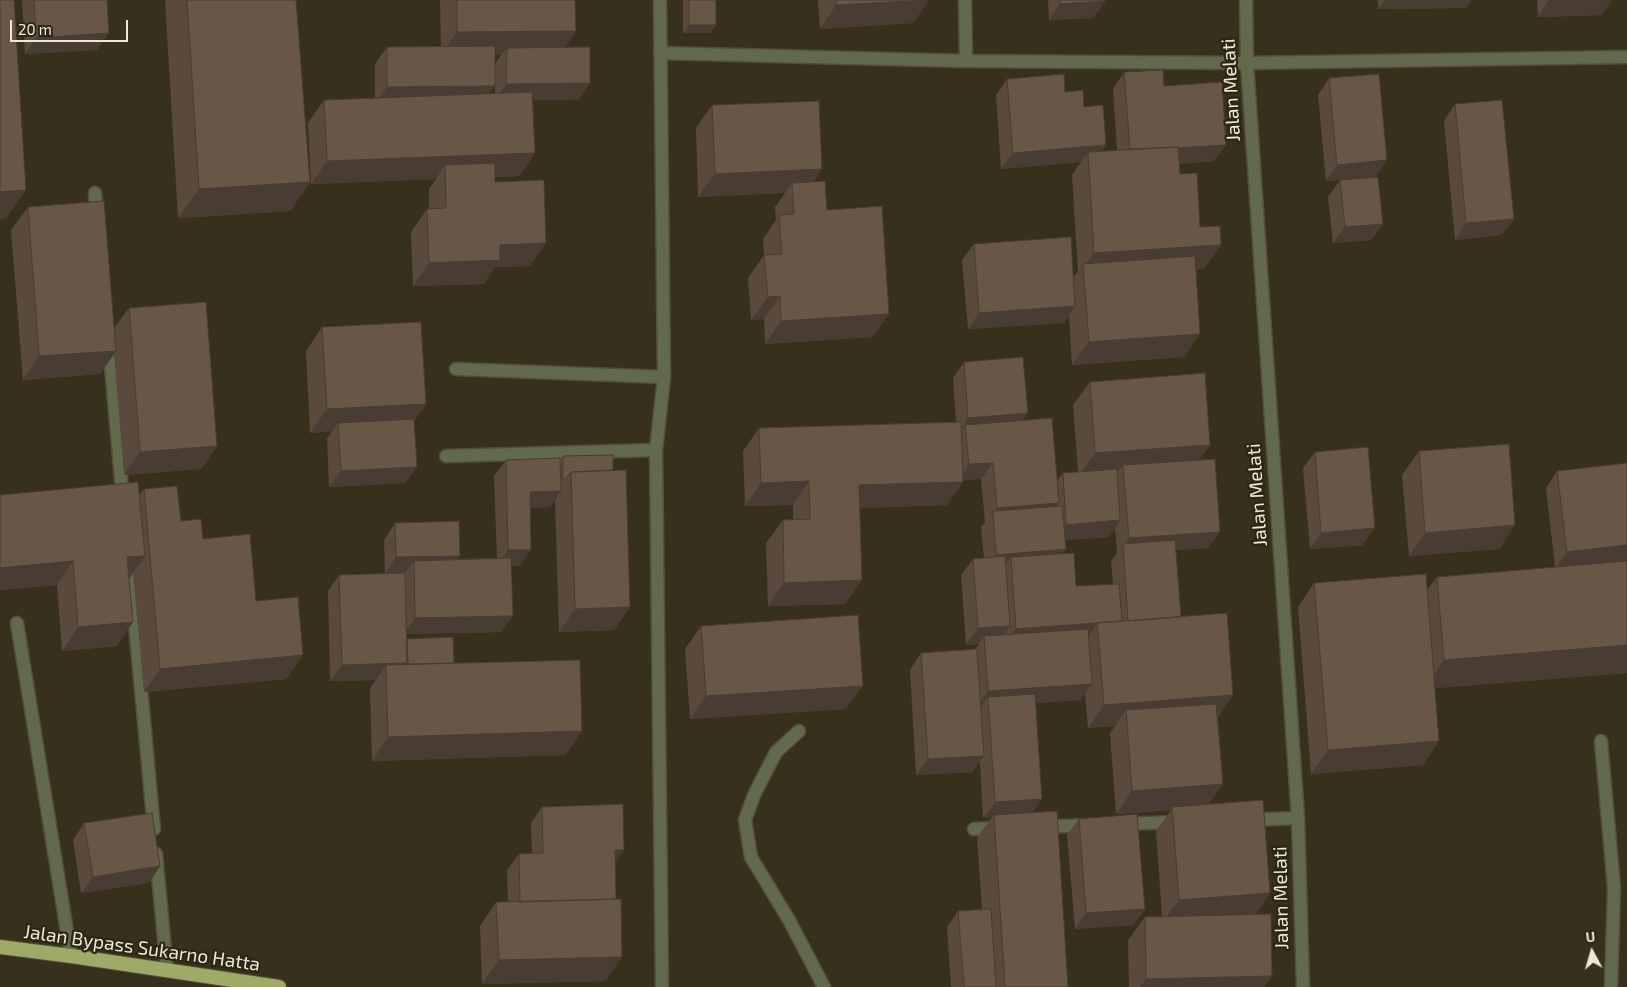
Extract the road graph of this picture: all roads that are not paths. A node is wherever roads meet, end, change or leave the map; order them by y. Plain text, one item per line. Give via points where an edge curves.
1 (660, 0) edge
2 (965, 0) edge
3 (1246, 0) edge
4 (660, 53) junction
5 (1627, 57) edge
6 (966, 61) junction
7 (1247, 63) junction
8 (95, 193) dead end
9 (99, 232) edge
10 (108, 331) edge
11 (456, 369) dead end
12 (664, 377) junction
13 (656, 450) junction
14 (446, 456) dead end
15 (125, 518) edge
16 (128, 548) edge
17 (17, 623) dead end
18 (799, 731) dead end
19 (1601, 741) dead end
20 (1298, 818) junction
21 (1239, 820) edge
22 (1190, 822) edge
23 (1033, 827) edge
24 (1014, 828) edge
25 (974, 829) dead end
26 (0, 947) edge
27 (71, 956) junction
28 (167, 971) junction
29 (279, 987) edge
30 (662, 987) edge
31 (824, 987) edge
32 (1302, 987) edge
33 (1611, 987) edge

1 - 4 street
2 - 6 street
3 - 7 street, Jalan Melati
4 - 6 street
4 - 12 street
5 - 7 street
6 - 7 street
7 - 20 street, Jalan Melati
8 - 9 street
10 - 15 street
11 - 12 street
12 - 13 street
13 - 14 street
13 - 30 street
16 - 28 street
17 - 27 street
18 - 31 street via 776,752 745,820 751,857
19 - 33 street via 1614,888
20 - 21 street
20 - 32 street, Jalan Melati
22 - 23 street
24 - 25 street
26 - 27 highway, Jalan Bypass Sukarno Hatta
27 - 28 highway, Jalan Bypass Sukarno Hatta
28 - 29 highway, Jalan Bypass Sukarno Hatta

